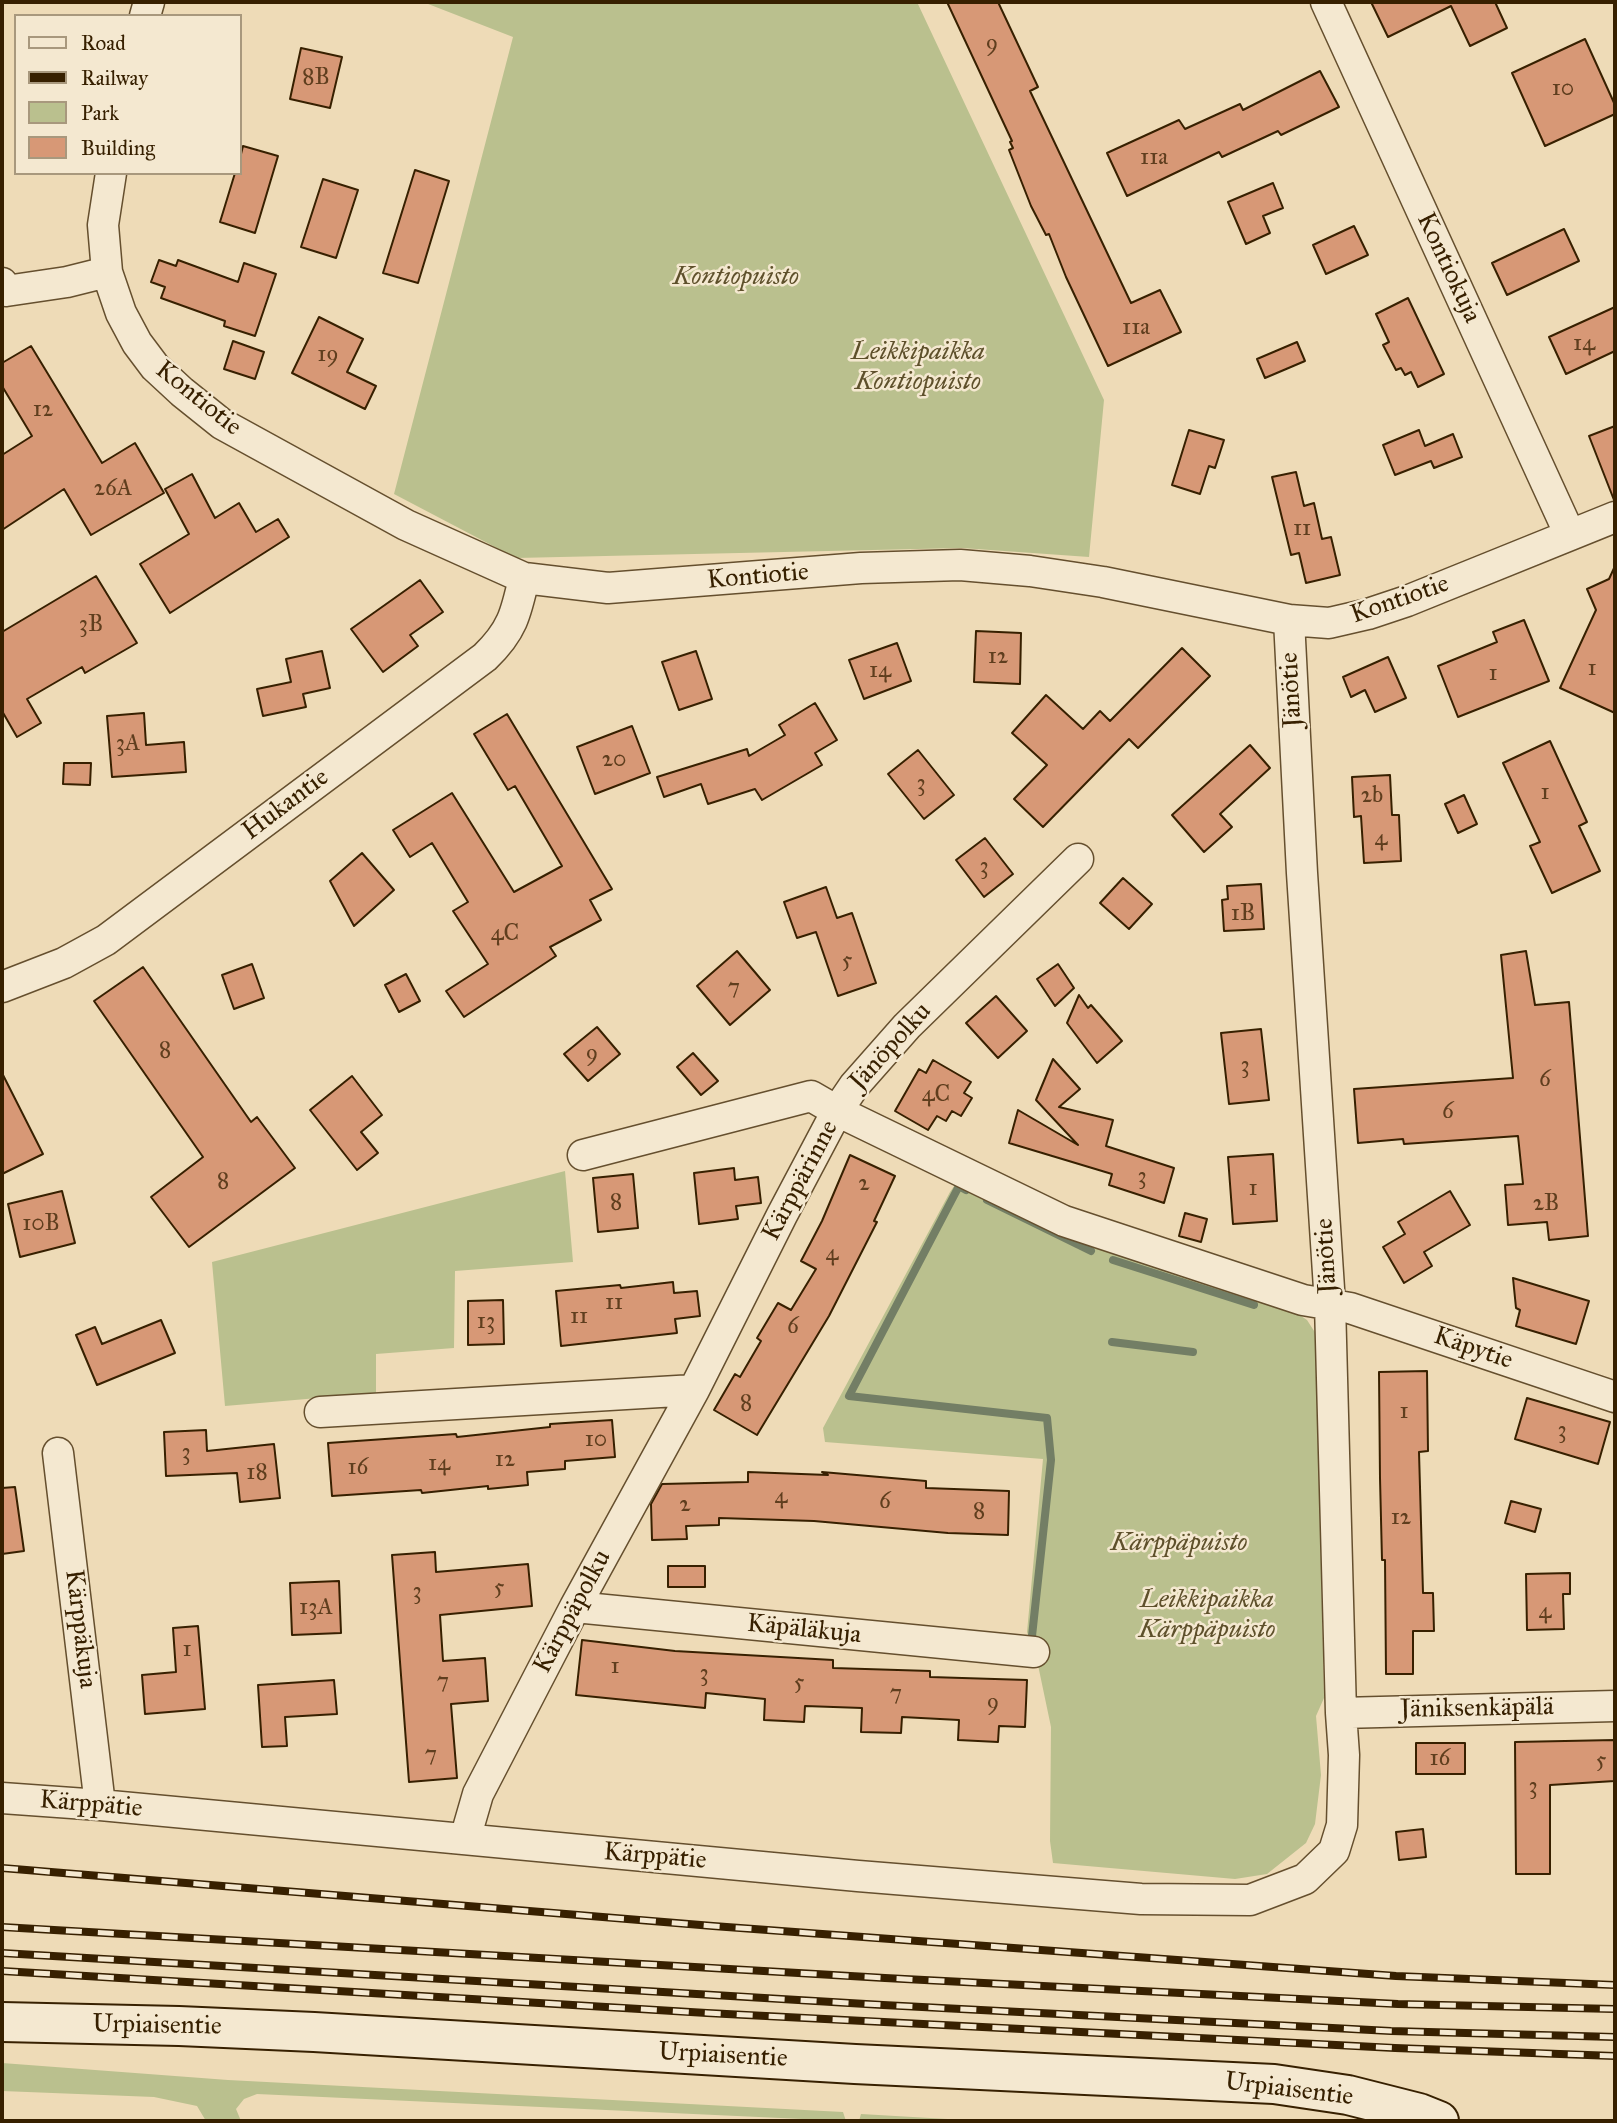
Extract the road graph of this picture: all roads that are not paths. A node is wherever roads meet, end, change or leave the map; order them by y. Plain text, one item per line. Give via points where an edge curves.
1 (1326, 2) edge
2 (111, 175) edge
3 (107, 272) junction
4 (3, 289) edge
5 (1615, 517) edge
6 (1570, 535) junction
7 (524, 578) junction
8 (1289, 620) junction
9 (1078, 859) dead end
10 (2, 986) edge
11 (837, 1111) junction
12 (583, 1154) dead end
13 (1330, 1304) junction
14 (694, 1390) junction
15 (1615, 1397) edge
16 (320, 1412) dead end
17 (58, 1453) dead end
18 (575, 1607) junction
19 (1034, 1652) dead end
20 (1614, 1704) edge
21 (1341, 1713) junction
22 (2, 1798) edge
23 (100, 1805) junction
24 (465, 1839) junction
25 (1305, 1879) joint
26 (2, 2022) edge
27 (1383, 2112) edge
28 (1439, 2121) edge

1 - 6 street, Kontiokuja
2 - 3 street, Kontiotie via 103,225
3 - 4 street
3 - 7 street, Kontiotie via 136,343 155,367 222,424 406,525
5 - 6 street, Kontiotie
6 - 8 street, Kontiotie via 1368,614 1329,623
7 - 8 street, Kontiotie via 608,588 960,565 1103,582
7 - 10 street, Hukantie via 512,621 485,657 106,940 64,963
8 - 13 street, Jänötie
9 - 11 street, Jänöpolku via 907,1026
11 - 12 street, Jänöpolku via 811,1096
11 - 13 street, Kärppärinne via 1064,1222 1303,1300
11 - 14 street, Kärppärinne
13 - 15 street, Käpytie
13 - 21 street, Jänötie
14 - 16 street
14 - 18 street, Kärppäpolku
17 - 23 street, Kärppäkuja
18 - 19 street, Käpäläkuja
18 - 24 street, Kärppäpolku via 478,1794
20 - 21 street, Jäniksenkäpälä
21 - 25 street, Jänötie via 1342,1825 1334,1851
22 - 23 street, Kärppätie
23 - 24 street, Kärppätie
24 - 25 street, Kärppätie via 1141,1899 1250,1900
26 - 27 main road, Urpiaisentie via 314,2032 1274,2084 1348,2095
27 - 28 main road, Urpiaisentie via 1419,2113

